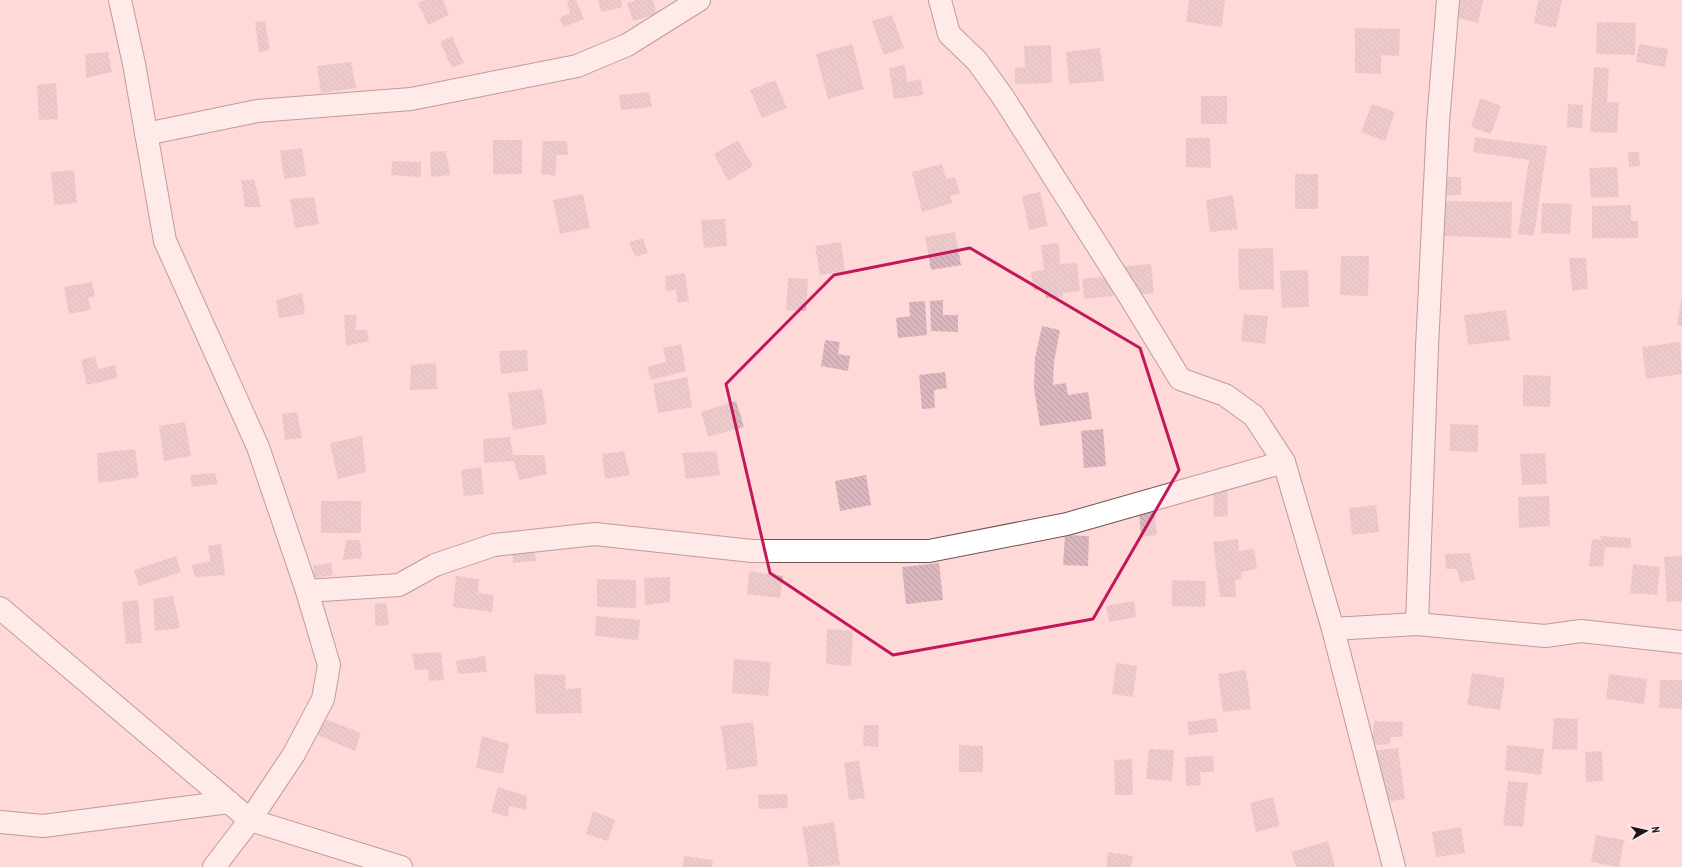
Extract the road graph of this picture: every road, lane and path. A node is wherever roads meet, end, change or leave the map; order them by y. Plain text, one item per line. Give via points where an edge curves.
1 (120, 0) edge
2 (699, 0) edge
3 (940, 0) edge
4 (1448, 0) edge
5 (146, 134) junction
6 (1284, 462) junction
7 (308, 591) junction
8 (0, 608) edge
9 (1417, 624) junction
10 (1333, 629) junction
11 (1682, 642) edge
12 (229, 802) junction
13 (250, 820) junction
14 (0, 822) edge
15 (214, 867) edge
16 (401, 867) edge
17 (1394, 867) edge

1 - 5 street
2 - 5 street via 627,45 577,66 411,99 256,111
3 - 6 street via 949,34 977,61 1003,97 1180,379 1225,395 1254,416
4 - 9 street via 1436,154
5 - 7 street via 165,241 258,446
6 - 7 street via 1068,524 929,551 752,551 595,534 494,545 435,565 399,585
6 - 10 street
7 - 13 street via 329,665 323,699 294,754
8 - 12 street
9 - 10 street
9 - 11 street via 1545,636 1581,631
10 - 17 street
12 - 13 street
12 - 14 street via 43,826
13 - 15 street
13 - 16 street

